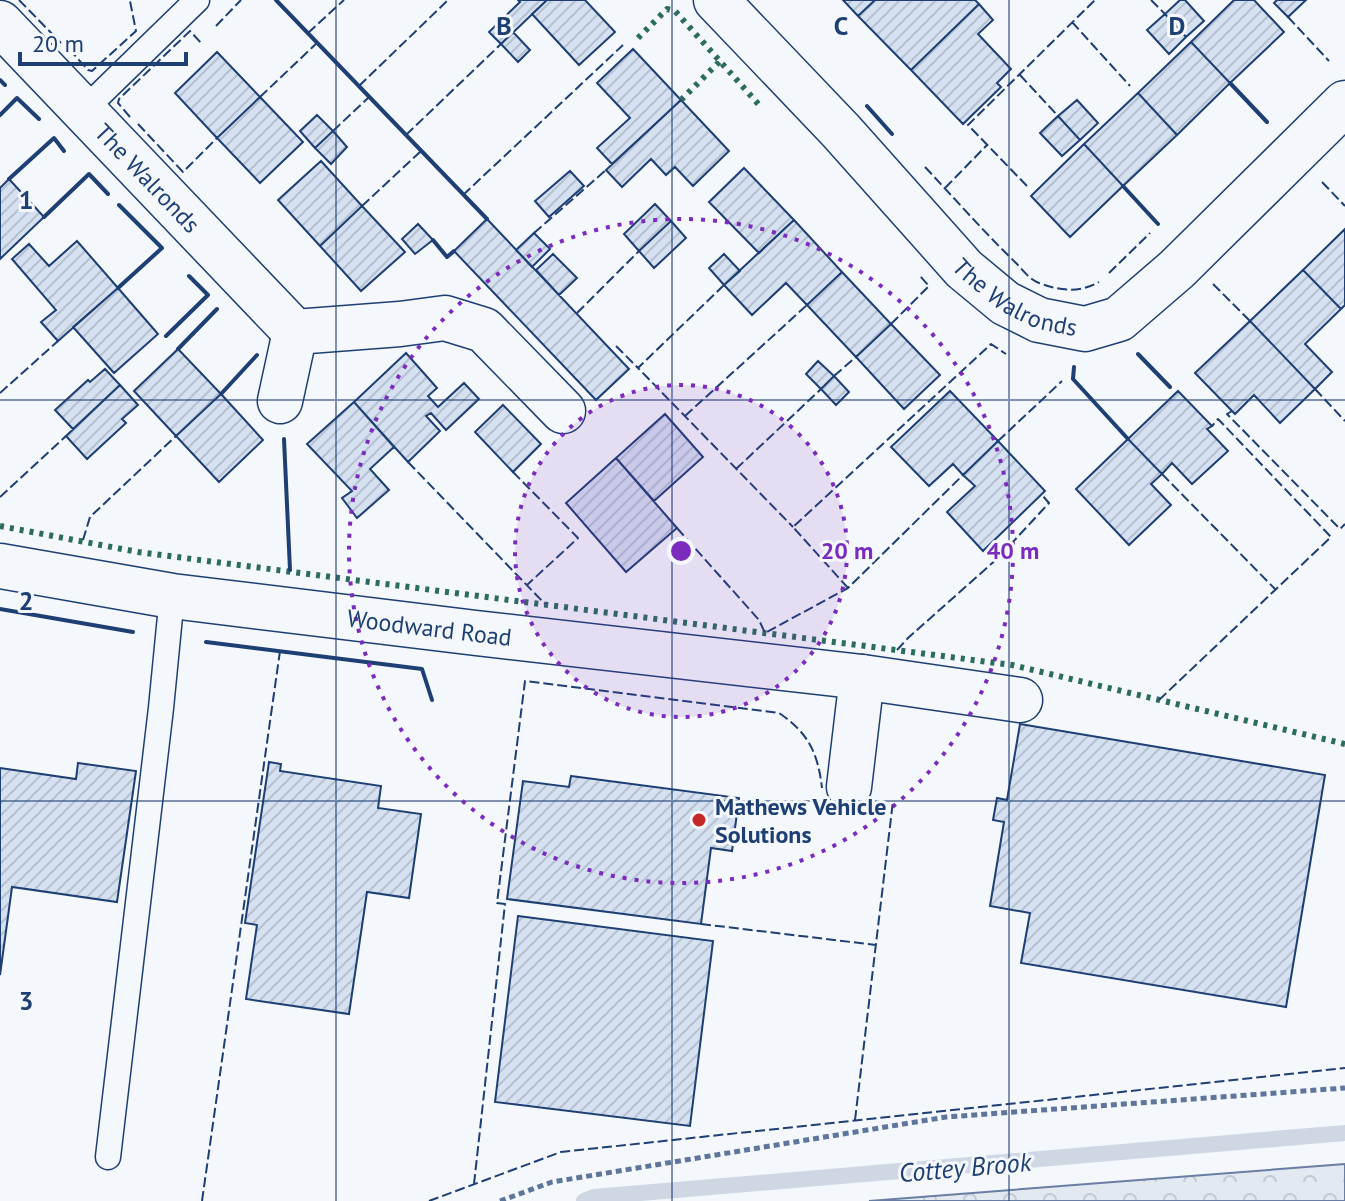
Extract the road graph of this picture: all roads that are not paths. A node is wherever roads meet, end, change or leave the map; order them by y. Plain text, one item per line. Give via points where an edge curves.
1 (197, 0) edge
2 (716, 0) edge
3 (0, 23) edge
4 (1345, 103) edge
5 (83, 111) junction
6 (295, 332) junction
7 (280, 401) dead end
8 (563, 411) dead end
9 (0, 566) edge
10 (172, 596) junction
11 (862, 677) junction
12 (1020, 700) dead end
13 (849, 787) dead end
14 (108, 1157) dead end

1 - 5 lane
2 - 4 street, The Walronds via 964,269 1005,303 1039,320 1085,329 1119,319
3 - 5 street, The Walronds
5 - 6 street, The Walronds
6 - 7 street
6 - 8 street via 445,318 484,330
9 - 10 street, Woodward Road
10 - 11 street, Woodward Road
10 - 14 lane
11 - 12 street, Woodward Road
11 - 13 street

